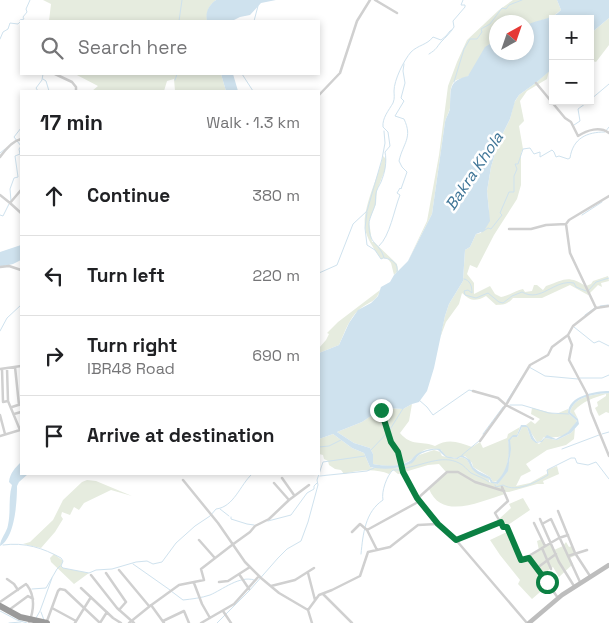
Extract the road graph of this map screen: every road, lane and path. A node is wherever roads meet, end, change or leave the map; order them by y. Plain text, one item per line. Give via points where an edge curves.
1 (370, 0) edge
2 (375, 0) edge
3 (397, 14) dead end
4 (57, 75) edge
5 (536, 83) dead end
6 (76, 90) edge
7 (320, 94) edge
8 (609, 133) edge
9 (20, 139) edge
10 (0, 156) edge
11 (20, 191) edge
12 (0, 195) edge
13 (609, 196) edge
14 (10, 203) junction
15 (20, 212) edge
16 (566, 224) junction
17 (509, 229) dead end
18 (0, 267) edge
19 (20, 270) edge
20 (609, 306) edge
21 (596, 308) junction
22 (568, 335) junction
23 (20, 366) edge
24 (15, 367) junction
25 (7, 368) junction
26 (1, 369) edge
27 (473, 391) dead end
28 (8, 401) junction
29 (20, 404) edge
30 (506, 405) junction
31 (12, 407) junction
32 (381, 410) dead end
33 (20, 412) edge
34 (14, 414) junction
35 (0, 415) edge
36 (533, 419) dead end
37 (20, 430) edge
38 (5, 434) junction
39 (0, 436) edge
40 (480, 441) dead end
41 (609, 456) edge
42 (282, 478) dead end
43 (183, 480) dead end
44 (274, 483) dead end
45 (309, 485) dead end
46 (502, 487) dead end
47 (504, 491) junction
48 (294, 495) junction
49 (417, 498) junction
50 (288, 500) junction
51 (558, 511) dead end
52 (540, 519) dead end
53 (501, 522) junction
54 (534, 523) dead end
55 (438, 524) junction
56 (542, 524) junction
57 (366, 529) junction
58 (352, 532) dead end
59 (568, 535) junction
60 (559, 538) junction
61 (199, 540) dead end
62 (456, 540) junction
63 (551, 543) junction
64 (232, 545) junction
65 (545, 546) junction
66 (542, 548) junction
67 (377, 550) junction
68 (588, 550) dead end
69 (575, 553) junction
70 (556, 554) junction
71 (568, 556) junction
72 (214, 557) junction
73 (527, 557) junction
74 (547, 560) junction
75 (250, 567) junction
76 (608, 567) edge
77 (314, 568) dead end
78 (537, 568) junction
79 (551, 569) dead end
80 (119, 570) dead end
81 (106, 573) dead end
82 (308, 573) junction
83 (240, 574) junction
84 (91, 575) dead end
85 (259, 576) junction
86 (590, 576) junction
87 (7, 579) dead end
88 (194, 582) junction
89 (219, 582) dead end
90 (580, 582) junction
91 (271, 586) junction
92 (574, 586) junction
93 (81, 588) dead end
94 (249, 589) junction
95 (18, 590) junction
96 (323, 594) junction
97 (91, 598) junction
98 (558, 598) junction
99 (33, 600) junction
100 (315, 600) junction
101 (0, 602) edge
102 (150, 605) junction
103 (0, 606) edge
104 (52, 608) junction
105 (84, 609) junction
106 (119, 610) junction
107 (308, 610) junction
108 (8, 611) junction
109 (223, 611) junction
110 (107, 612) junction
111 (210, 618) junction
112 (30, 621) edge
113 (38, 622) edge
114 (75, 622) edge
115 (132, 622) edge
116 (163, 622) edge
117 (207, 622) edge
118 (47, 623) edge
119 (100, 623) edge
120 (121, 623) edge
121 (189, 623) edge
122 (201, 623) edge
123 (231, 623) edge
124 (312, 623) edge
125 (352, 623) edge
126 (528, 623) edge

1 - 7 street via 357,21 340,73
2 - 3 street
4 - 6 street via 72,82
5 - 8 street via 571,122 578,136 601,128
9 - 10 street
11 - 14 street
12 - 14 street
13 - 16 street
14 - 15 street
16 - 17 street
16 - 21 street via 570,253
18 - 19 street
20 - 21 street
21 - 22 street via 573,326
22 - 30 street via 552,347 548,355 530,365
22 - 41 street via 572,345 569,360 588,396
23 - 24 street
24 - 25 street
24 - 29 street
25 - 26 street
25 - 28 street
26 - 28 street via 3,402
27 - 30 street via 497,397
28 - 31 street
29 - 31 street
30 - 36 street
30 - 40 street
31 - 34 street
32 - 49 street via 391,442
33 - 34 street
34 - 37 street
35 - 38 street
37 - 38 street
38 - 39 street
42 - 48 street
43 - 64 street
44 - 50 street
45 - 48 street
46 - 47 street
47 - 49 street via 475,482 458,472 447,472
47 - 53 street via 508,503 495,513
48 - 50 street
49 - 55 street
49 - 57 street via 418,502
50 - 64 street via 269,519
51 - 59 street
52 - 56 street
53 - 62 street
53 - 73 street via 503,527 507,527 521,560
54 - 65 street
55 - 62 street
55 - 67 street via 418,524 394,545
56 - 60 street via 551,520
56 - 63 street
57 - 58 street via 360,524
57 - 67 street
59 - 60 street
59 - 69 street
60 - 63 street
60 - 71 street
61 - 72 street
62 - 126 street
63 - 65 street
63 - 70 street
64 - 72 street
64 - 75 street
65 - 66 street
66 - 73 street
66 - 74 street
67 - 96 street via 368,552 360,576
68 - 69 street
69 - 71 street
69 - 86 street
70 - 74 street
70 - 92 street
71 - 90 street
72 - 88 street via 201,568 204,580
73 - 78 street
74 - 78 street
74 - 79 street
75 - 83 street
75 - 85 street
76 - 86 main road
77 - 82 street
78 - 98 street
80 - 102 street
81 - 106 street via 126,602
82 - 91 street
82 - 100 street
83 - 89 street
83 - 94 street
84 - 106 street
85 - 91 street
85 - 94 street
86 - 90 main road
87 - 95 street
88 - 102 street via 179,585
88 - 111 street
90 - 92 main road
91 - 107 street
92 - 98 main road
93 - 97 street
94 - 109 street
95 - 99 street via 27,585
95 - 101 street
96 - 100 street
96 - 125 street
97 - 105 street
97 - 110 street
98 - 126 main road
99 - 108 street via 28,596
99 - 112 street
100 - 107 street
102 - 115 street
102 - 116 street
103 - 108 highway
104 - 105 street via 61,589
104 - 114 street
104 - 118 street
105 - 114 street
105 - 119 street
106 - 115 street
107 - 124 street
108 - 112 highway
109 - 111 street
109 - 123 street
110 - 119 street
110 - 120 street
111 - 117 street
112 - 113 highway
113 - 118 highway
116 - 121 street via 184,612
117 - 122 street

